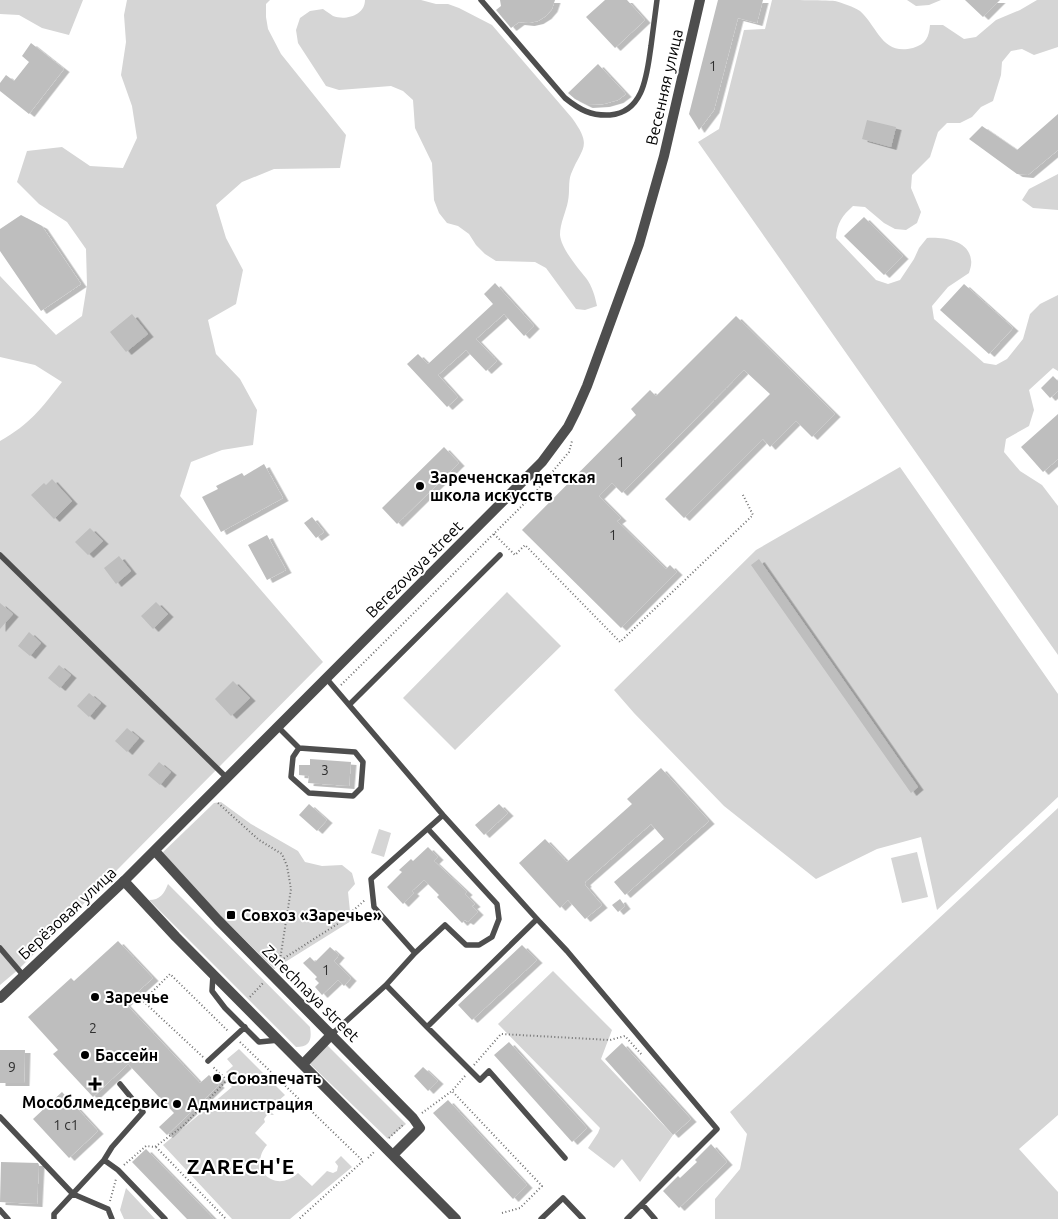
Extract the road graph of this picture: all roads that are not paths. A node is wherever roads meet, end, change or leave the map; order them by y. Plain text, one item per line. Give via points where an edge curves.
1 (481, 0) edge
2 (657, 0) edge
3 (700, 0) edge
4 (658, 180) joint
5 (0, 555) edge
6 (500, 555) dead end
7 (326, 678) junction
8 (350, 704) junction
9 (278, 727) junction
10 (300, 748) junction
11 (228, 778) junction
12 (443, 815) junction
13 (428, 828) junction
14 (155, 850) junction
15 (124, 882) junction
16 (537, 919) junction
17 (0, 948) edge
18 (415, 953) junction
19 (212, 973) junction
20 (23, 975) junction
21 (386, 985) junction
22 (0, 998) edge
23 (245, 1027) junction
24 (427, 1027) junction
25 (332, 1034) junction
26 (278, 1040) junction
27 (208, 1061) road end
28 (302, 1064) junction
29 (120, 1084) dead end
30 (0, 1117) edge
31 (393, 1155) junction
32 (564, 1158) dead end
33 (104, 1160) junction
34 (73, 1194) junction
35 (642, 1204) junction
36 (0, 1210) edge
37 (54, 1216) edge
38 (8, 1219) edge
39 (48, 1219) edge
40 (112, 1219) edge
41 (165, 1219) edge
42 (456, 1219) edge
43 (541, 1219) edge
44 (583, 1219) edge
45 (627, 1219) edge
46 (655, 1219) edge

1 - 2 lane via 565,98 579,110 602,115 627,110 642,93
3 - 4 street, Весенняя улица
4 - 7 street, Berezovaya street via 639,244 587,386 568,426 542,462
5 - 11 lane
6 - 8 lane
7 - 8 lane
7 - 9 street, Berezovaya street
8 - 12 lane
9 - 10 lane
9 - 11 street, Berezovaya street
10 - 10 lane via 355,752 363,762 361,788 353,796 309,793 291,777 292,757
11 - 14 street, Berezovaya street
12 - 13 lane
12 - 16 lane
13 - 18 lane via 371,880 374,907
13 - 18 lane via 497,904 499,918 492,937 479,945 466,946 445,925
14 - 15 street, Берёзовая улица
14 - 25 street, Zarechnaya street via 218,920
15 - 19 street
15 - 20 street, Берёзовая улица
16 - 24 lane
16 - 35 lane via 717,1129
17 - 20 lane
18 - 21 lane
19 - 23 lane via 212,991
19 - 26 street
20 - 22 street, Берёзовая улица
21 - 24 lane
21 - 25 lane
23 - 26 lane via 259,1042
23 - 27 lane
24 - 32 lane via 480,1080 489,1071
25 - 28 street
25 - 31 street, Zarechnaya street via 420,1128
26 - 28 street
28 - 31 street
29 - 33 lane via 143,1112
30 - 34 lane
31 - 42 street
33 - 34 lane
33 - 41 lane via 118,1170
34 - 37 lane
34 - 40 lane via 108,1209
35 - 45 lane
35 - 46 lane
36 - 38 lane
37 - 39 lane
43 - 44 lane via 563,1198

